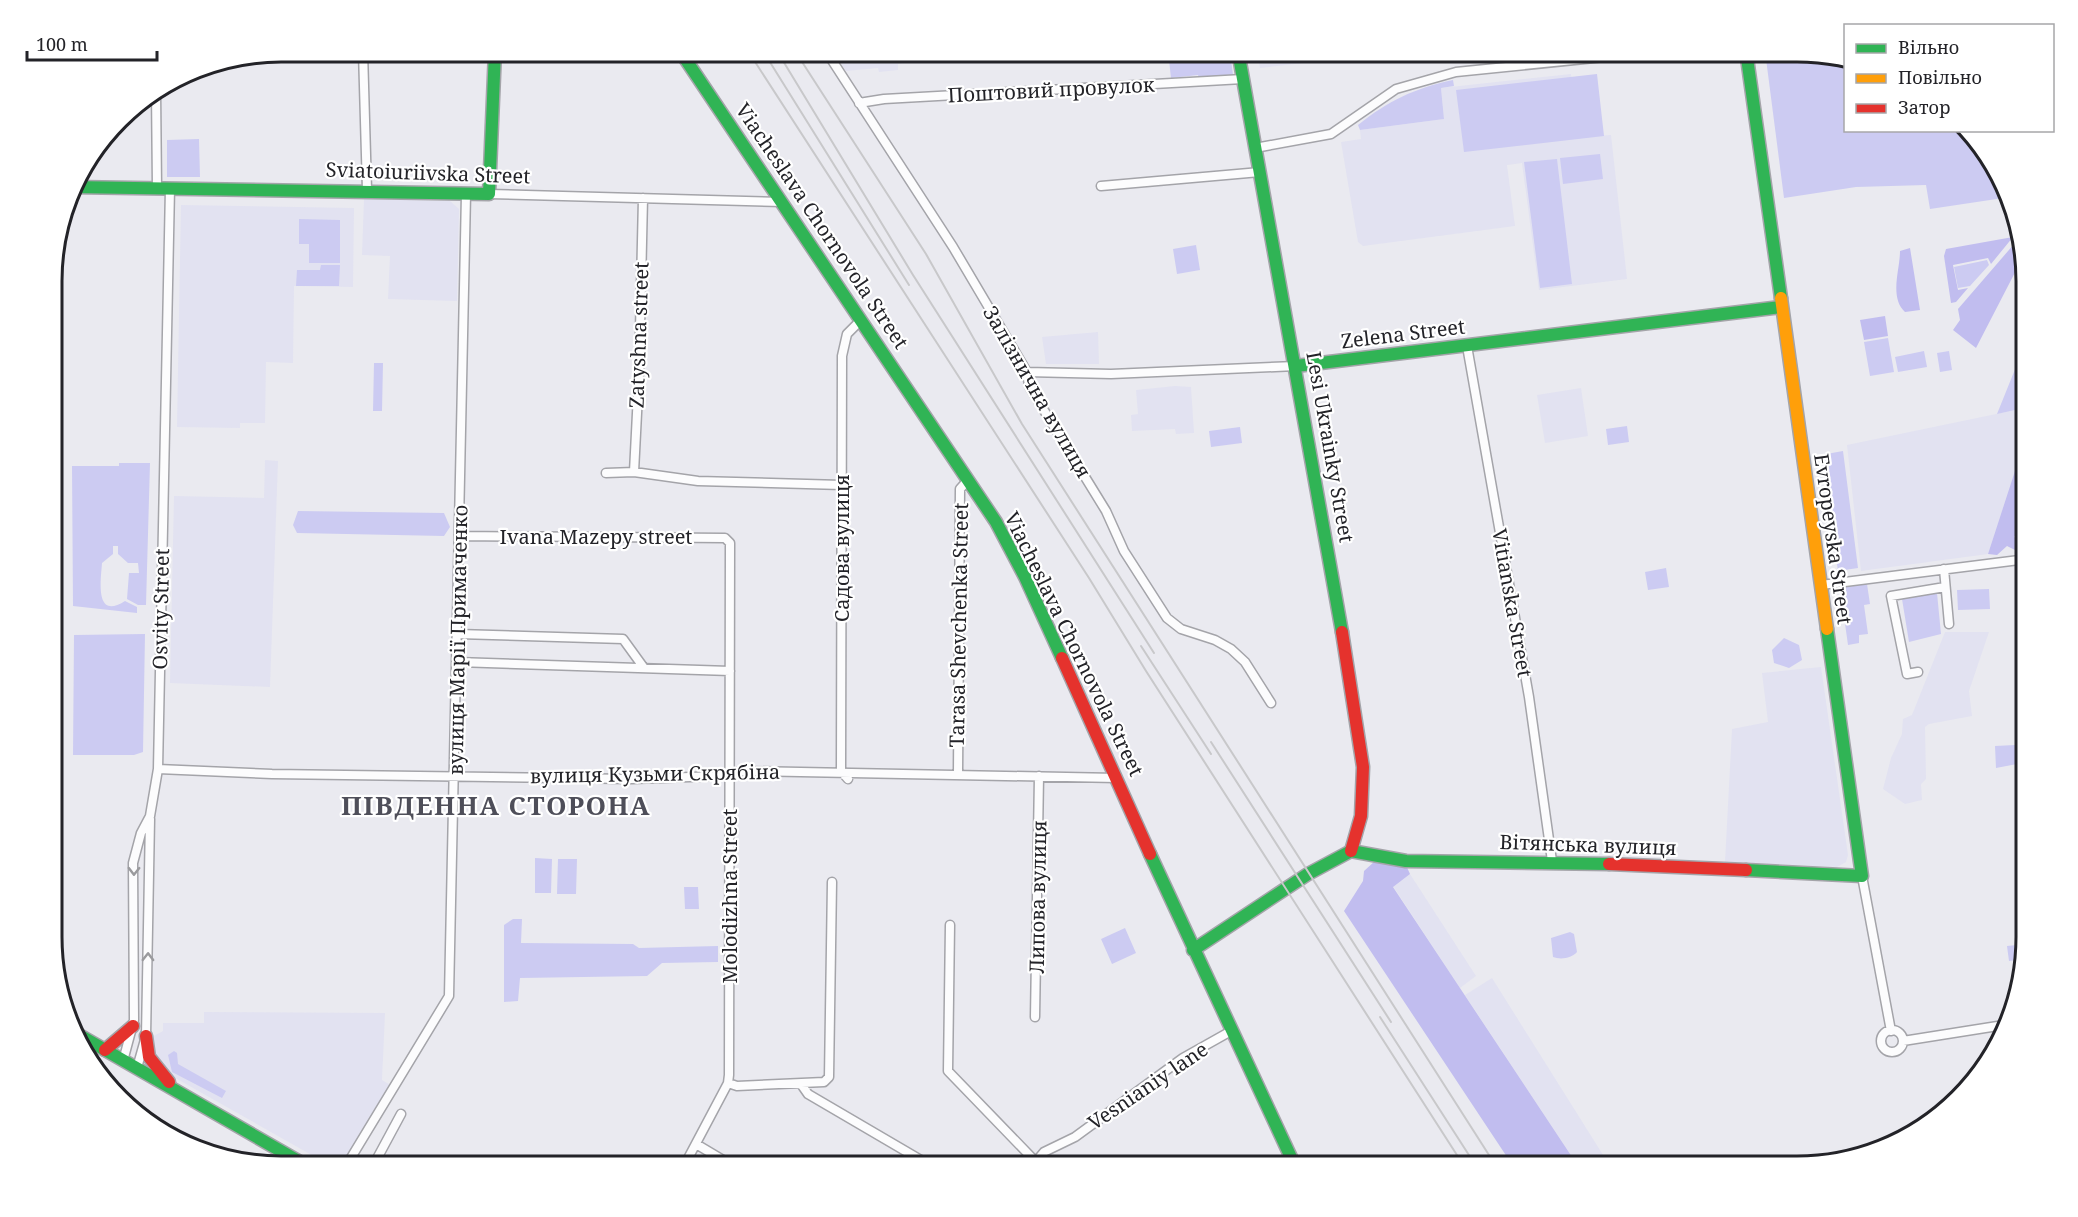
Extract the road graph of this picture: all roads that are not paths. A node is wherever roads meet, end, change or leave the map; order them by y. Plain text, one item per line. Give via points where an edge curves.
1 (363, 62) edge
2 (495, 62) edge
3 (688, 62) edge
4 (833, 62) edge
5 (1240, 62) edge
6 (1555, 62) edge
7 (1748, 62) edge
8 (1243, 80) junction
9 (157, 100) edge
10 (859, 103) junction
11 (1255, 148) junction
12 (1260, 171) junction
13 (83, 186) edge
14 (1101, 186) dead end
15 (164, 188) junction
16 (367, 190) junction
17 (466, 194) junction
18 (489, 194) junction
19 (643, 198) junction
20 (782, 202) junction
21 (1781, 307) junction
22 (861, 320) junction
23 (1467, 345) junction
24 (1296, 366) junction
25 (1028, 372) junction
26 (634, 472) junction
27 (606, 473) dead end
28 (968, 480) junction
29 (842, 485) junction
30 (460, 536) junction
31 (730, 543) joint
32 (2017, 560) edge
33 (1944, 569) junction
34 (1821, 585) junction
35 (1945, 587) junction
36 (1949, 624) dead end
37 (458, 634) junction
38 (458, 662) junction
39 (644, 668) junction
40 (730, 671) junction
41 (1918, 672) dead end
42 (1271, 704) dead end
43 (158, 769) junction
44 (841, 771) junction
45 (731, 774) junction
46 (958, 774) junction
47 (1039, 776) junction
48 (455, 777) junction
49 (1117, 778) junction
50 (848, 779) dead end
51 (150, 816) junction
52 (1351, 851) junction
53 (1552, 861) junction
54 (1862, 876) junction
55 (832, 882) dead end
56 (950, 925) dead end
57 (1193, 950) junction
58 (1035, 1017) dead end
59 (133, 1026) junction
60 (1997, 1026) edge
61 (1231, 1031) junction
62 (1891, 1031) junction
63 (146, 1036) junction
64 (88, 1040) edge
65 (1903, 1041) junction
66 (105, 1050) junction
67 (123, 1061) junction
68 (137, 1068) junction
69 (728, 1083) junction
70 (801, 1084) junction
71 (180, 1093) junction
72 (401, 1114) dead end
73 (696, 1144) junction
74 (290, 1156) edge
75 (352, 1156) edge
76 (378, 1156) edge
77 (689, 1156) edge
78 (716, 1156) edge
79 (914, 1156) edge
80 (1027, 1156) edge
81 (1040, 1156) edge
82 (1290, 1156) edge

1 - 16 street
2 - 18 street
3 - 20 street, Viacheslava Chornovola Street
4 - 10 street, Залізнична вулиця
5 - 8 street, Lesi Ukrainky Street
6 - 11 street via 1456,72 1396,89 1331,134
7 - 21 street, Evropeyska Street
8 - 10 street, Поштовий провулок
8 - 11 street, Lesi Ukrainky Street
9 - 15 street, Osvity Street
10 - 25 street, Залізнична вулиця via 953,246
11 - 12 street, Lesi Ukrainky Street
12 - 14 street
12 - 24 street, Lesi Ukrainky Street
13 - 15 street, Sviatoiuriivska Street
15 - 16 street, Sviatoiuriivska Street
15 - 43 street, Osvity Street
16 - 17 street, Sviatoiuriivska Street
17 - 18 street, Sviatoiuriivska Street
17 - 30 street, вулиця Марії Примаченко
18 - 19 street, Sviatoiuriivska Street
19 - 20 street, Sviatoiuriivska Street
19 - 26 street, Zatyshna street
20 - 22 street, Viacheslava Chornovola Street
21 - 23 street, Zelena Street
21 - 34 street, Evropeyska Street
22 - 28 street, Viacheslava Chornovola Street
22 - 29 street, Садова вулиця via 847,334 842,356
23 - 24 street, Zelena Street
23 - 53 street, Vitianska Street via 1529,697
24 - 25 street, Zelena Street via 1145,374
24 - 52 street, Lesi Ukrainky Street via 1363,767 1361,816
25 - 42 street, Залізнична вулиця via 1029,387 1106,512 1124,552 1167,618 1181,629 1215,640 1231,650 1245,662
26 - 27 street
26 - 29 street via 698,481
28 - 46 street, Tarasa Shevchenka Street via 960,489
28 - 49 street, Viacheslava Chornovola Street via 996,522 1024,577
29 - 44 street, Садова вулиця
30 - 31 street, Ivana Mazepy street via 725,538
30 - 37 street, вулиця Марії Примаченко
31 - 40 street, Molodizhna Street
32 - 33 street
33 - 34 street
33 - 35 street
34 - 54 street, Evropeyska Street
35 - 36 street
35 - 41 street via 1891,596 1907,674
37 - 38 street, вулиця Марії Примаченко
37 - 39 street via 623,639
38 - 39 street
38 - 48 street, вулиця Марії Примаченко
39 - 40 street
40 - 45 street, Molodizhna Street
43 - 48 street, вулиця Кузьми Скрябіна
43 - 51 street, Osvity Street
44 - 45 street, вулиця Кузьми Скрябіна
44 - 46 street, вулиця Кузьми Скрябіна
44 - 50 street
45 - 48 street, вулиця Кузьми Скрябіна via 632,779
45 - 69 street, Molodizhna Street
46 - 47 street, вулиця Кузьми Скрябіна
47 - 49 street, вулиця Кузьми Скрябіна
47 - 58 street, Липова вулиця
48 - 75 street, вулиця Марії Примаченко via 449,996
49 - 57 street, Viacheslava Chornovola Street
51 -> 59 street, Osvity Street via 133,863
63 -> 51 street
52 - 53 street, Вітянська вулиця via 1406,861
52 - 57 street
53 - 54 street, Вітянська вулиця
54 - 62 street, Evropeyska Street
55 - 70 street via 831,1070 824,1082
56 - 80 street via 948,1071
57 - 61 street, Viacheslava Chornovola Street
59 - 66 street
59 - 67 street, Osvity Street
60 - 65 street
61 - 81 street, Vesnianiy lane via 1184,1058 1074,1137
61 - 82 street, Viacheslava Chornovola Street
62 - 65 street via 1898,1032
62 - 65 street, Evropeyska Street via 1882,1040 1885,1050 1896,1052
63 - 68 street
63 - 71 street via 150,1057
64 - 66 street
66 - 67 street
67 - 68 street
68 - 71 street
69 - 70 street
69 - 73 street, Molodizhna Street
70 - 79 street via 808,1094
71 - 74 street
72 - 76 street
73 - 77 street, Molodizhna Street
73 - 78 street

